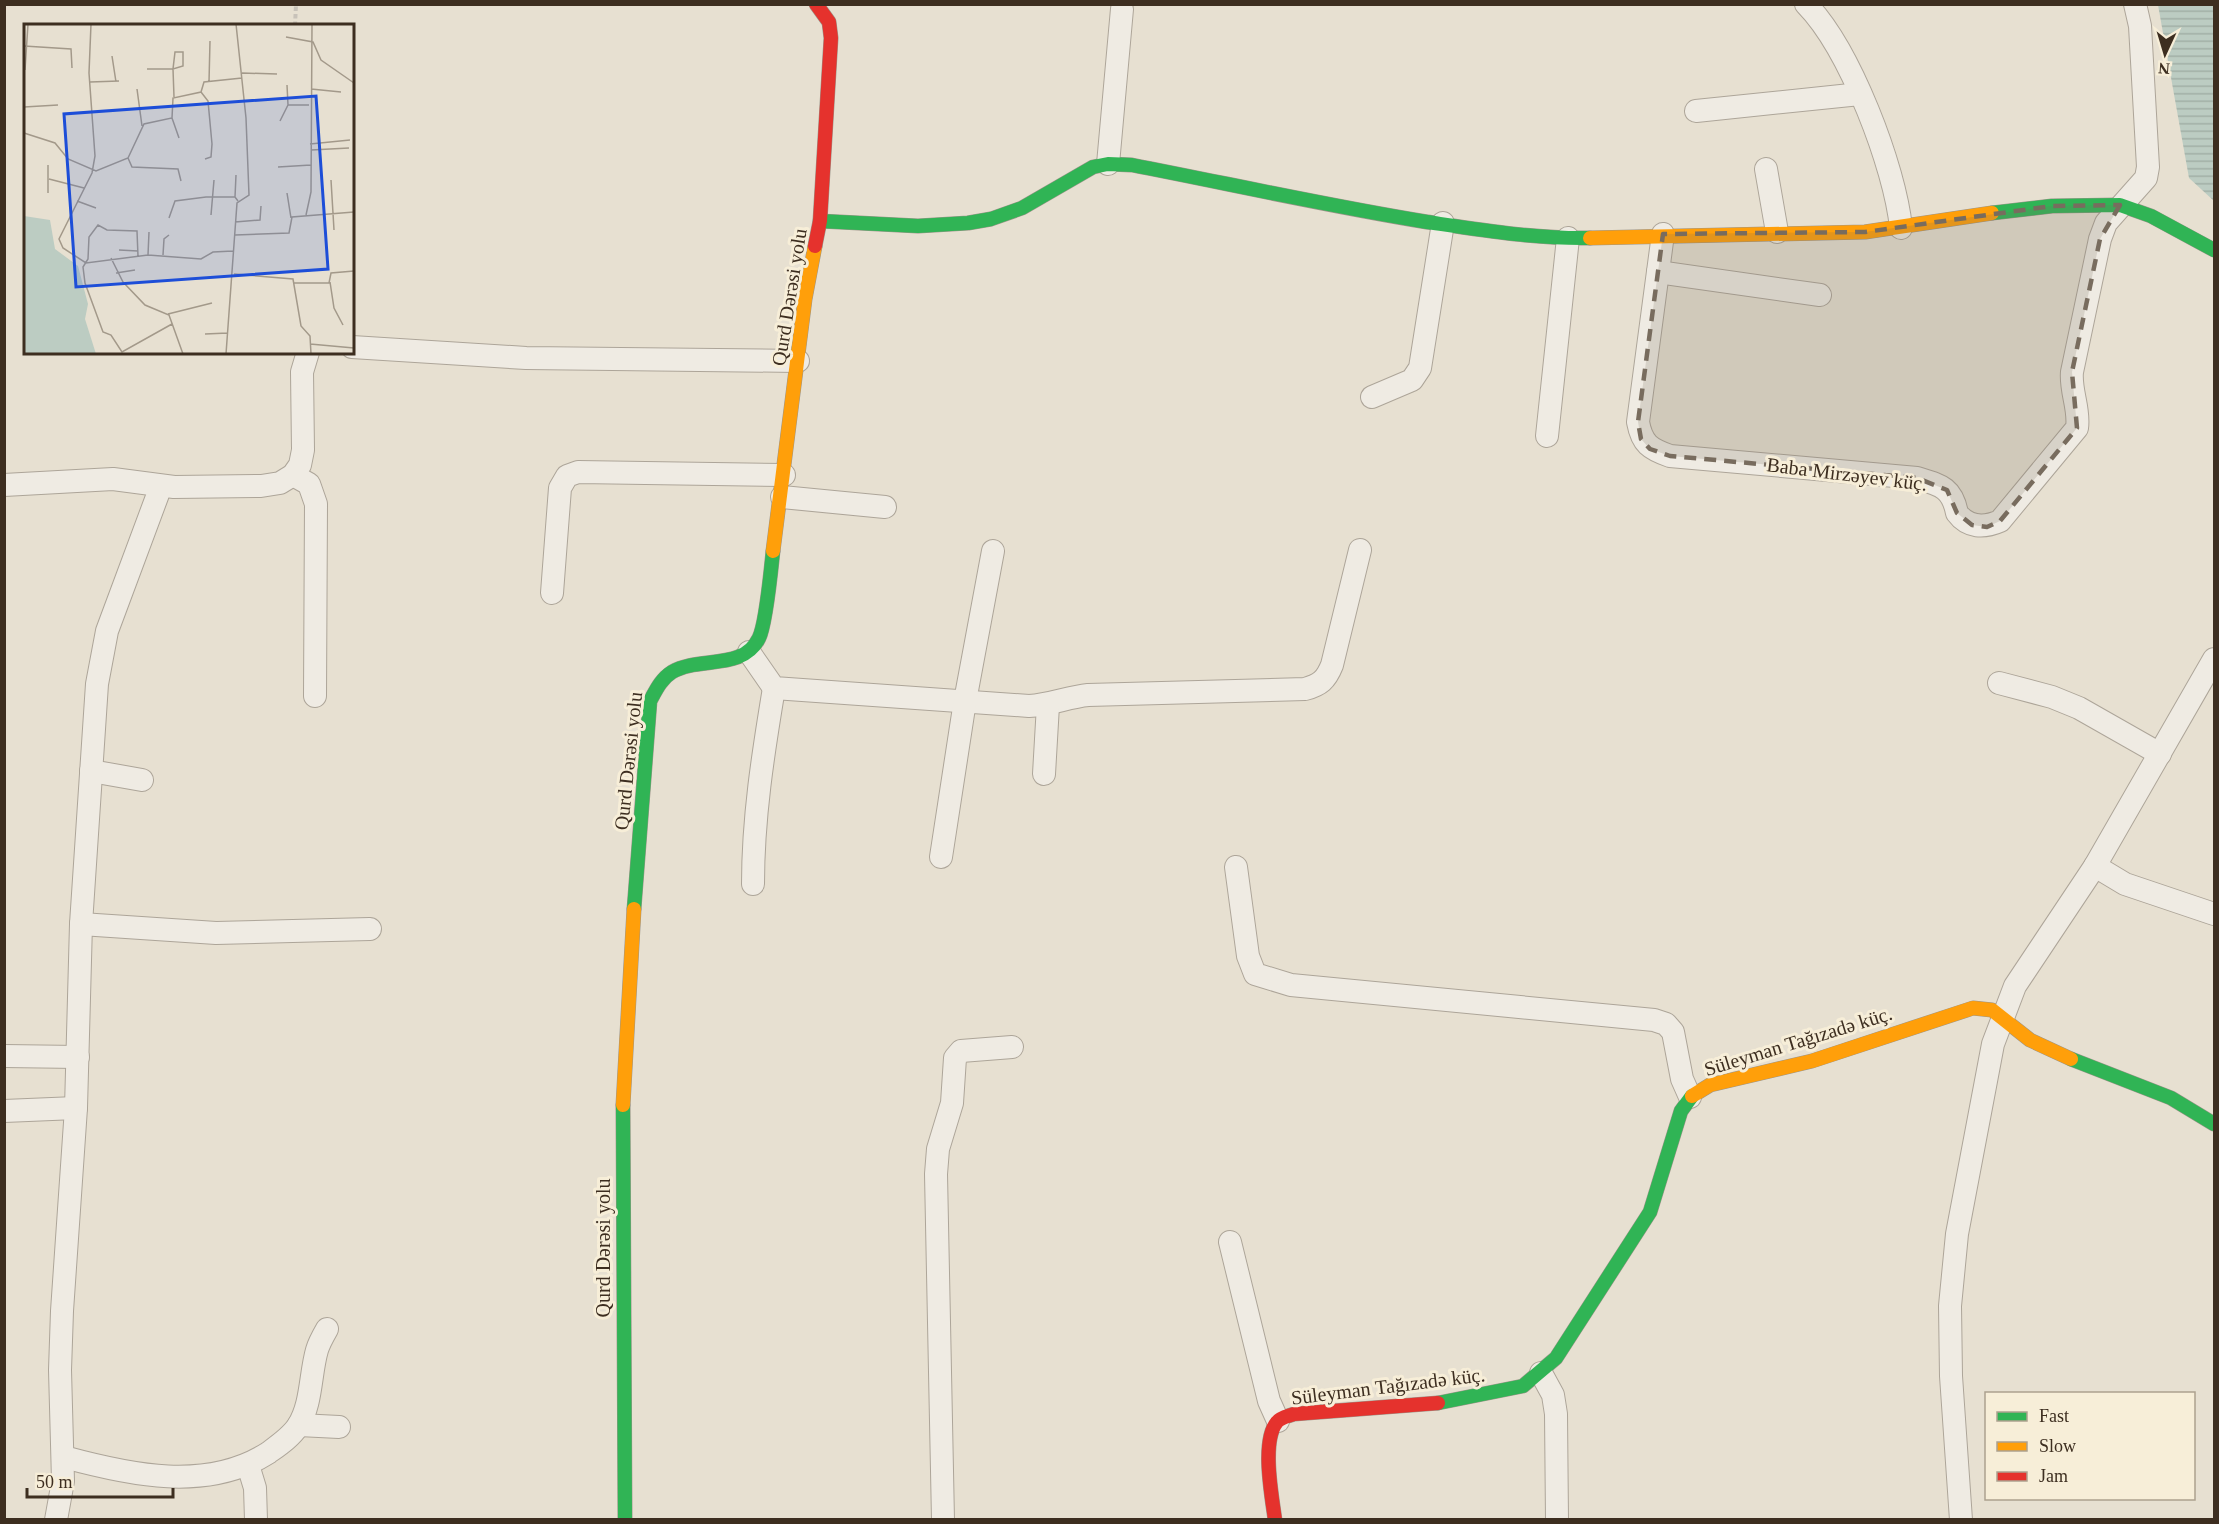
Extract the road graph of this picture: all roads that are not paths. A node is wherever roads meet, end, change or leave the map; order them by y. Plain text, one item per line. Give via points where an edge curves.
1 (1806, 4) edge
2 (2135, 4) edge
3 (823, 8) edge
4 (1122, 9) dead end
5 (1860, 94) junction
6 (1696, 111) dead end
7 (1108, 164) junction
8 (1766, 169) dead end
9 (2120, 205) junction
10 (820, 221) junction
11 (1443, 223) junction
12 (1901, 228) junction
13 (1777, 232) junction
14 (1663, 234) junction
15 (1568, 238) junction
16 (2214, 249) edge
17 (1658, 272) junction
18 (1820, 295) dead end
19 (354, 347) edge
20 (307, 354) edge
21 (798, 361) junction
22 (1372, 397) dead end
23 (1547, 436) dead end
24 (293, 475) junction
25 (4, 485) edge
26 (161, 486) junction
27 (783, 486) junction
28 (885, 507) dead end
29 (1360, 550) dead end
30 (993, 551) dead end
31 (552, 593) dead end
32 (749, 652) junction
33 (2214, 660) edge
34 (1999, 683) dead end
35 (774, 688) junction
36 (315, 696) dead end
37 (965, 701) junction
38 (1048, 705) junction
39 (2160, 754) junction
40 (91, 771) junction
41 (1044, 774) dead end
42 (142, 780) dead end
43 (941, 857) dead end
44 (2095, 866) junction
45 (1236, 867) dead end
46 (753, 884) dead end
47 (2214, 914) edge
48 (81, 924) junction
49 (370, 929) dead end
50 (2002, 1016) junction
51 (1012, 1047) dead end
52 (4, 1056) edge
53 (78, 1057) junction
54 (1690, 1097) junction
55 (76, 1108) junction
56 (4, 1111) edge
57 (2214, 1124) edge
58 (1230, 1242) dead end
59 (327, 1329) dead end
60 (1541, 1373) junction
61 (1278, 1421) junction
62 (299, 1425) junction
63 (339, 1427) dead end
64 (64, 1457) junction
65 (248, 1465) junction
66 (56, 1520) edge
67 (256, 1520) edge
68 (625, 1520) edge
69 (943, 1520) edge
70 (1275, 1520) edge
71 (1557, 1520) edge
72 (1961, 1520) edge

1 - 5 street via 1827,31
2 - 9 street, Baba Mirzəyev küç. via 2140,26 2148,167 2146,178
3 - 10 street, Qurd Dərəsi yolu via 829,22 831,58
4 - 7 street
5 - 6 street
5 - 12 street via 1894,185
7 - 10 street via 1093,167 995,218 907,226
7 - 11 street via 1132,165
8 - 13 street
9 - 12 street via 2030,208
9 - 16 street via 2151,216
9 - 17 street, Baba Mirzəyev küç. via 2100,239 2078,339 2071,384 2079,417 2077,428 2000,521 1987,527 1961,519 1947,489 1917,478 1670,456 1650,449 1641,439 1638,422
10 - 21 street, Qurd Dərəsi yolu
11 - 15 street
11 - 22 street via 1420,368 1412,380
12 - 13 street
13 - 14 street
14 - 15 street
14 - 17 street, Baba Mirzəyev küç.
15 - 23 street
17 - 18 street
19 - 21 street via 526,358
20 - 24 street via 302,372 303,450
21 - 27 street, Qurd Dərəsi yolu
24 - 26 street via 280,483 261,486
24 - 36 street via 309,484 316,504
25 - 26 street via 113,479
26 - 40 street via 107,631 97,684
27 - 28 street
27 - 31 street via 578,472 567,476 560,488
27 - 32 street, Qurd Dərəsi yolu via 760,637
29 - 38 street via 1332,665 1318,686 1072,696
30 - 37 street
32 - 35 street
32 - 68 street, Qurd Dərəsi yolu via 676,668 655,686 650,700 624,1100
33 - 39 street
34 - 39 street via 2079,708
35 - 37 street
35 - 46 street via 758,788
37 - 38 street
37 - 43 street
38 - 41 street
39 - 44 street
40 - 42 street
40 - 48 street
44 - 47 street via 2125,884
44 - 50 street via 2015,986
45 - 54 street via 1248,956 1255,974 1291,985 1654,1020 1666,1024 1673,1032 1682,1079
48 - 49 street via 216,933
48 - 53 street
50 - 54 street, Süleyman Tağızadə küç. via 1972,1007 1812,1061 1710,1085
50 - 57 street, Süleyman Tağızadə küç. via 2029,1040 2183,1104
50 - 72 street via 1970,1158 1950,1306
51 - 69 street via 961,1051 955,1058 952,1103 938,1149
52 - 53 street
53 - 55 street
54 - 60 street, Süleyman Tağızadə küç. via 1681,1111 1650,1212 1556,1358
55 - 56 street
55 - 64 street via 60,1370
58 - 61 street via 1269,1401
59 - 62 street via 317,1349
60 - 61 street, Süleyman Tağızadə küç. via 1523,1386 1490,1394 1437,1403 1294,1414
60 - 71 street via 1553,1395 1556,1414
61 - 70 street, Süleyman Tağızadə küç. via 1272,1431 1270,1457
62 - 63 street
62 - 65 street via 282,1443
64 - 65 street via 137,1474 171,1476 221,1474
64 - 66 street
65 - 67 street via 255,1488

